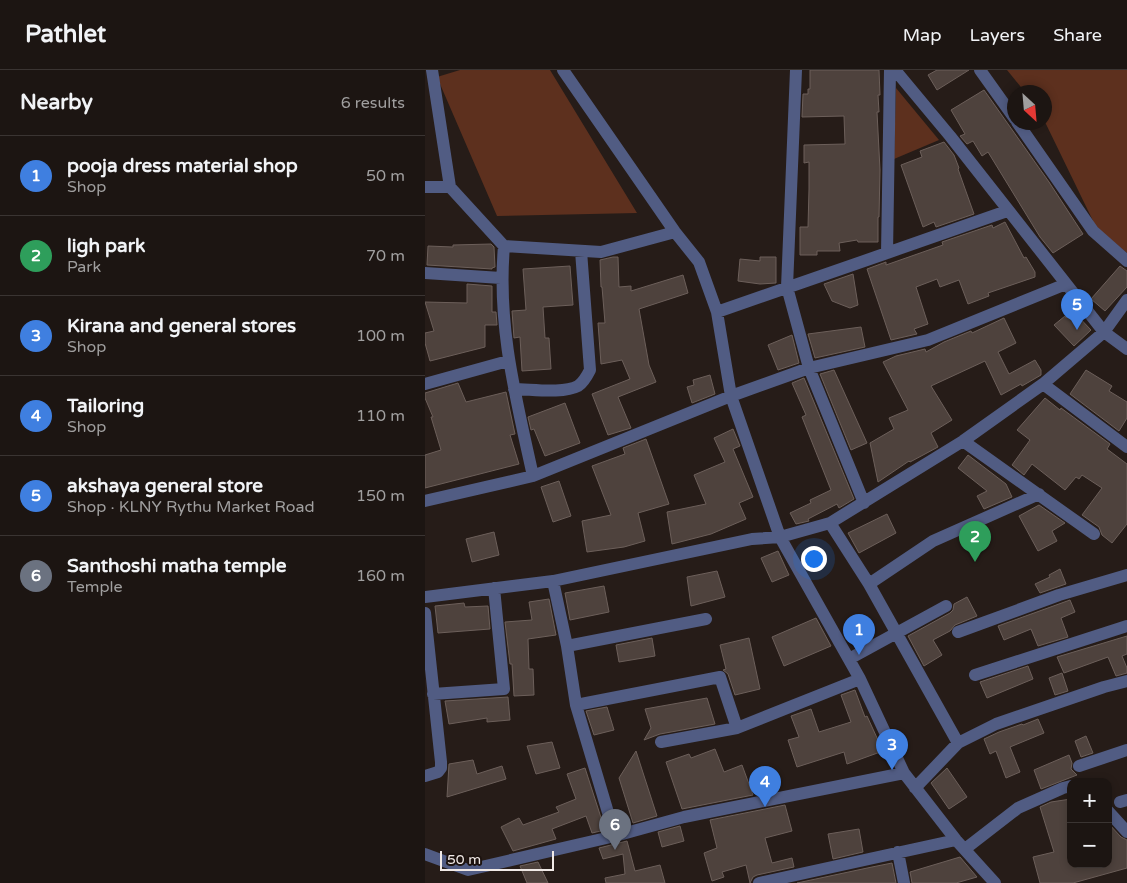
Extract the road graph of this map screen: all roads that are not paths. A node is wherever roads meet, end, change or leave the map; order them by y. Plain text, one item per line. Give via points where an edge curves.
1 (432, 70) edge
2 (563, 70) edge
3 (796, 70) edge
4 (891, 70) edge
5 (895, 70) edge
6 (980, 70) edge
7 (1007, 107) edge
8 (1023, 130) edge
9 (425, 187) edge
10 (450, 187) junction
11 (1007, 211) junction
12 (675, 232) junction
13 (504, 246) junction
14 (581, 252) junction
15 (887, 253) junction
16 (1127, 260) edge
17 (425, 273) edge
18 (501, 278) junction
19 (1066, 284) junction
20 (787, 287) junction
21 (1127, 300) edge
22 (717, 312) junction
23 (1104, 332) junction
24 (1127, 349) edge
25 (508, 361) junction
26 (809, 368) junction
27 (425, 384) edge
28 (1043, 384) junction
29 (514, 389) junction
30 (731, 396) junction
31 (963, 441) junction
32 (1127, 447) edge
33 (533, 476) junction
34 (1039, 494) junction
35 (425, 502) edge
36 (864, 503) junction
37 (830, 523) junction
38 (1094, 534) dead end
39 (780, 537) junction
40 (1127, 575) edge
41 (553, 581) junction
42 (869, 584) junction
43 (494, 588) junction
44 (425, 597) edge
45 (946, 606) dead end
46 (425, 613) edge
47 (706, 619) dead end
48 (1127, 626) edge
49 (896, 632) junction
50 (958, 632) dead end
51 (567, 646) junction
52 (849, 659) junction
53 (975, 675) dead end
54 (860, 679) junction
55 (1127, 681) edge
56 (433, 694) junction
57 (576, 705) junction
58 (737, 728) junction
59 (661, 742) dead end
60 (958, 743) junction
61 (1127, 750) edge
62 (1079, 766) dead end
63 (904, 773) junction
64 (425, 776) edge
65 (1067, 787) edge
66 (915, 788) junction
67 (1112, 815) edge
68 (1127, 832) edge
69 (615, 836) junction
70 (960, 845) junction
71 (898, 852) junction
72 (425, 854) edge
73 (759, 883) edge
74 (904, 883) edge
75 (995, 883) edge

1 - 10 street
2 - 12 street
3 - 20 street
4 - 15 street
5 - 11 street
6 - 7 street
8 - 16 street via 1093,231
9 - 10 street
10 - 13 street
11 - 15 street
11 - 19 street
12 - 14 street via 601,252
12 - 22 street via 699,262
13 - 14 street
13 - 18 street
14 - 29 street via 590,370 579,385 566,389
15 - 20 street
17 - 18 street
18 - 25 street
19 - 23 street
19 - 26 street via 928,340
20 - 22 street
20 - 26 street
21 - 23 street
22 - 30 street
23 - 24 street
23 - 28 street
25 - 27 street
25 - 29 street
26 - 30 street
26 - 36 street
28 - 31 street
28 - 32 street
29 - 33 street
30 - 33 street
30 - 39 street
31 - 34 street
31 - 36 street
33 - 35 street
34 - 38 street
34 - 42 street via 933,541
36 - 37 street
37 - 39 street
37 - 42 street
39 - 41 street via 752,539
39 - 52 street
40 - 50 street via 1059,595
41 - 43 street
41 - 51 street
42 - 49 street
43 - 44 street
43 - 56 street via 504,688
45 - 49 street
46 - 56 street
47 - 51 street
48 - 53 street
49 - 52 street
49 - 60 street
51 - 57 street
52 - 54 street
54 - 58 street
54 - 63 street
55 - 60 street via 996,724
56 - 64 street via 441,768
57 - 58 street via 720,677
57 - 69 street
58 - 59 street
60 - 66 street
61 - 62 street
63 - 66 street
63 - 69 street via 684,817
65 - 70 street via 1018,808
66 - 70 street
67 - 68 street
69 - 72 street via 469,870
70 - 71 street
70 - 75 street
71 - 73 street
71 - 74 street

